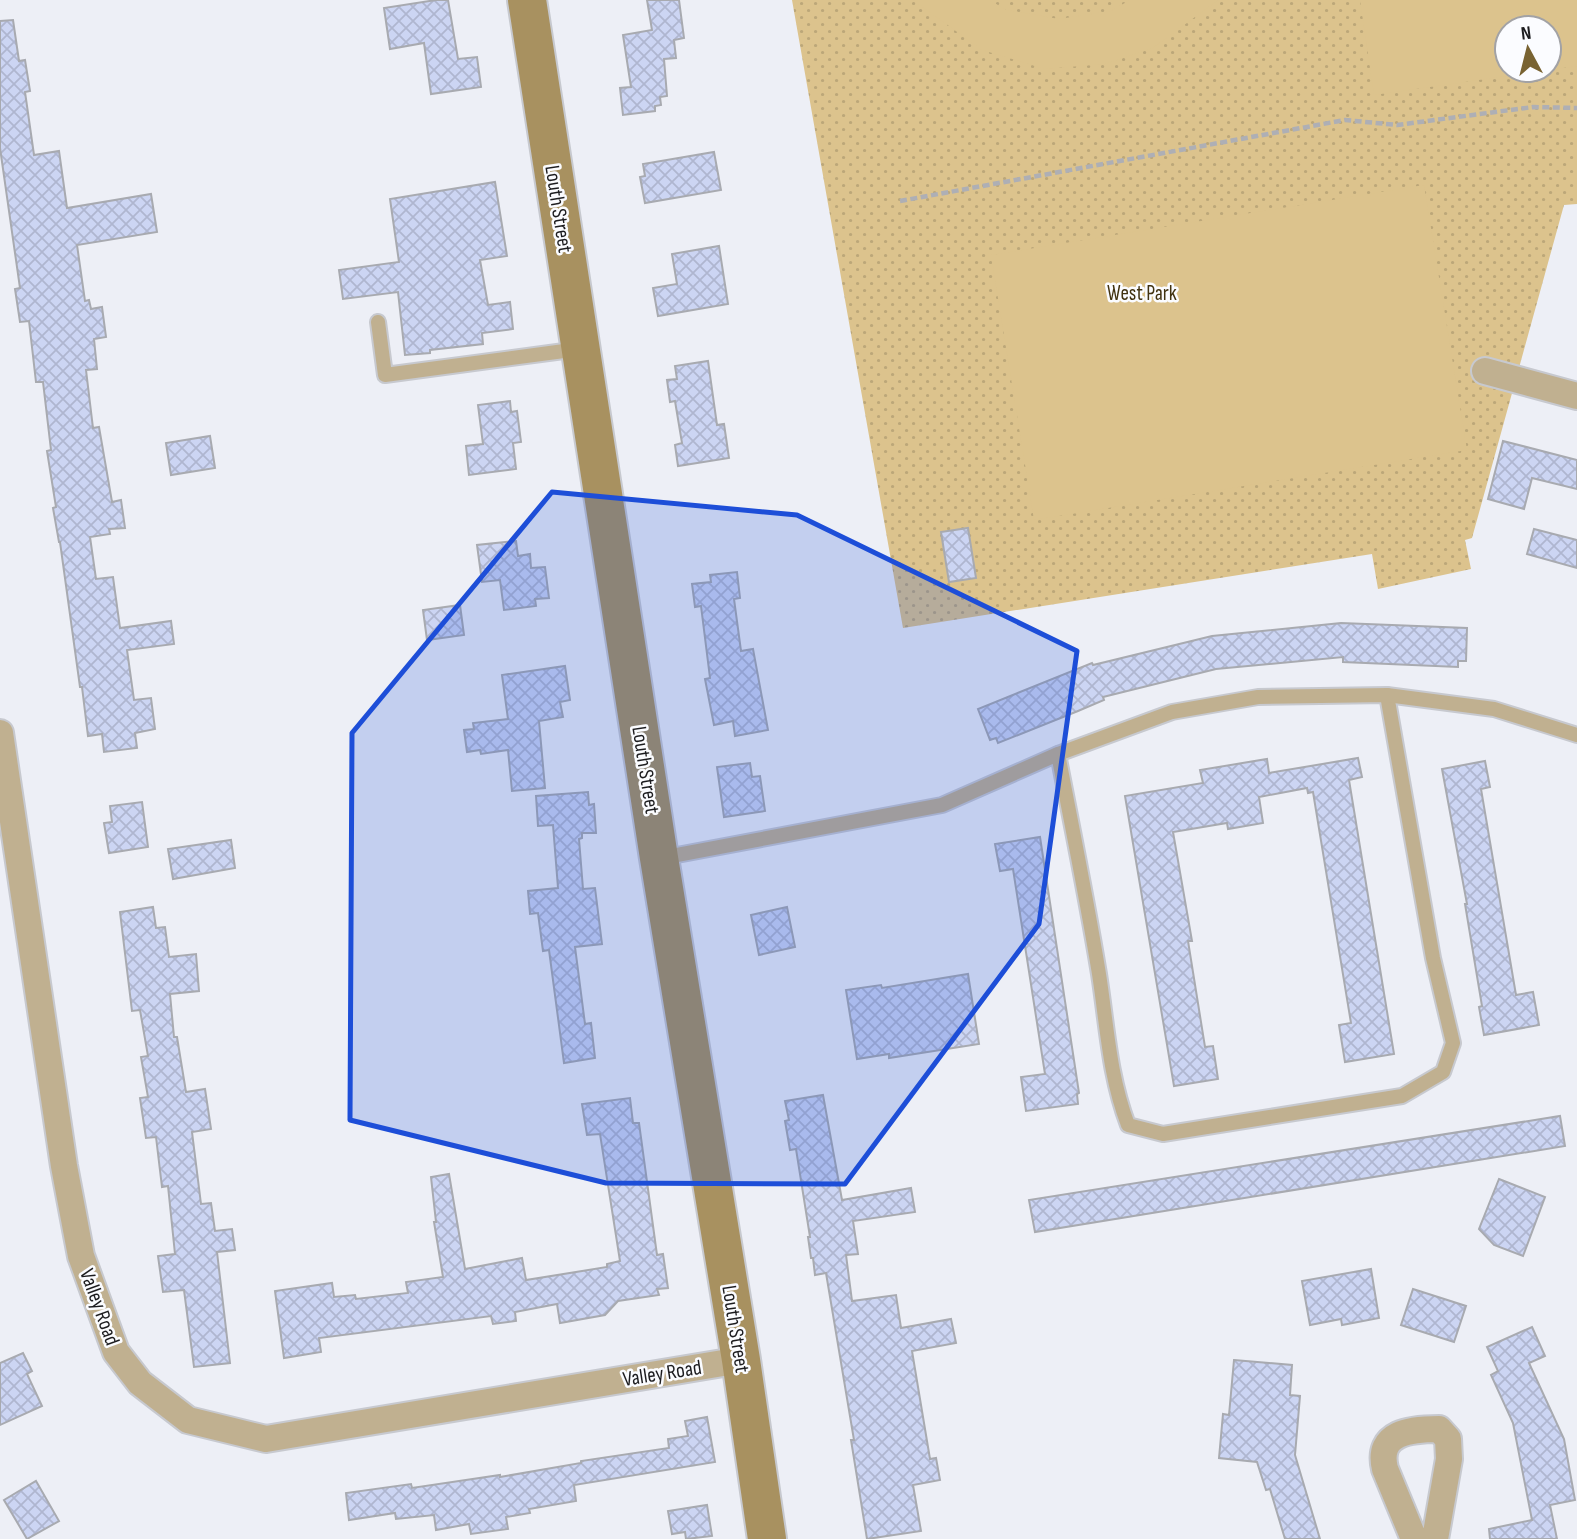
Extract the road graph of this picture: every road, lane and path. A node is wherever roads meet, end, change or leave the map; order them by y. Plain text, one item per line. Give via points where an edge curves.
1 (527, 0) edge
2 (1577, 108) edge
3 (900, 201) dead end
4 (378, 322) dead end
5 (581, 349) junction
6 (1485, 371) dead end
7 (1577, 396) edge
8 (1387, 695) junction
9 (0, 733) edge
10 (1577, 735) edge
11 (1058, 754) junction
12 (659, 858) junction
13 (741, 1360) junction
14 (767, 1539) edge
15 (1414, 1539) edge
16 (1435, 1539) edge

1 - 5 main road, Louth Street
2 - 3 path via 1533,107 1397,125 1345,120
4 - 5 lane via 385,375
5 - 12 main road, Louth Street
6 - 7 street
8 - 10 lane via 1494,709
8 - 11 lane via 1258,697 1172,712
8 - 11 lane via 1418,883 1453,1043 1443,1072 1402,1096 1163,1134 1128,1125 1110,1062 1099,975
9 - 13 street, Valley Road via 81,1256 116,1352 140,1383 188,1420 266,1439
11 - 12 lane via 943,805
12 - 13 main road, Louth Street
13 - 14 main road, Louth Street
15 - 16 street via 1382,1457 1387,1443 1399,1434 1439,1429 1448,1439 1449,1459

